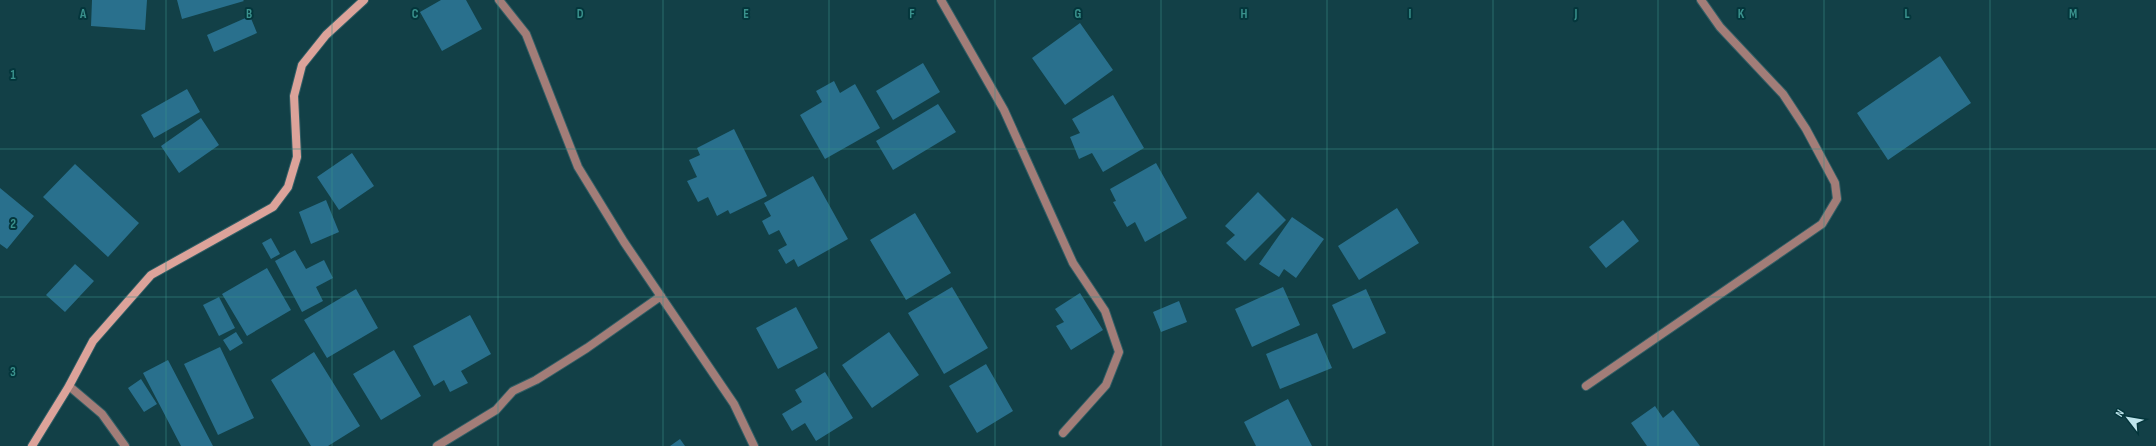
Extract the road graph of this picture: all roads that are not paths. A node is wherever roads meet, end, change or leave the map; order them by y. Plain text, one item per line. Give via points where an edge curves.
1 (364, 0) edge
2 (499, 0) edge
3 (941, 0) edge
4 (1701, 0) edge
5 (661, 296) junction
6 (69, 386) junction
7 (1586, 386) dead end
8 (1063, 433) dead end
9 (32, 446) edge
10 (125, 446) edge
11 (438, 446) edge
12 (754, 446) edge

1 - 6 street via 326,35 302,65 294,96 297,157 288,187 273,207 151,275 93,341
2 - 5 street via 526,34 578,168
3 - 8 street via 1004,110 1073,263 1104,311 1119,352 1106,385
4 - 7 street via 1720,27 1783,94 1806,129 1835,183 1837,199 1822,224
5 - 11 street via 580,352 536,380 512,391 496,410
5 - 12 street via 734,404
6 - 9 street
6 - 10 street via 102,414

